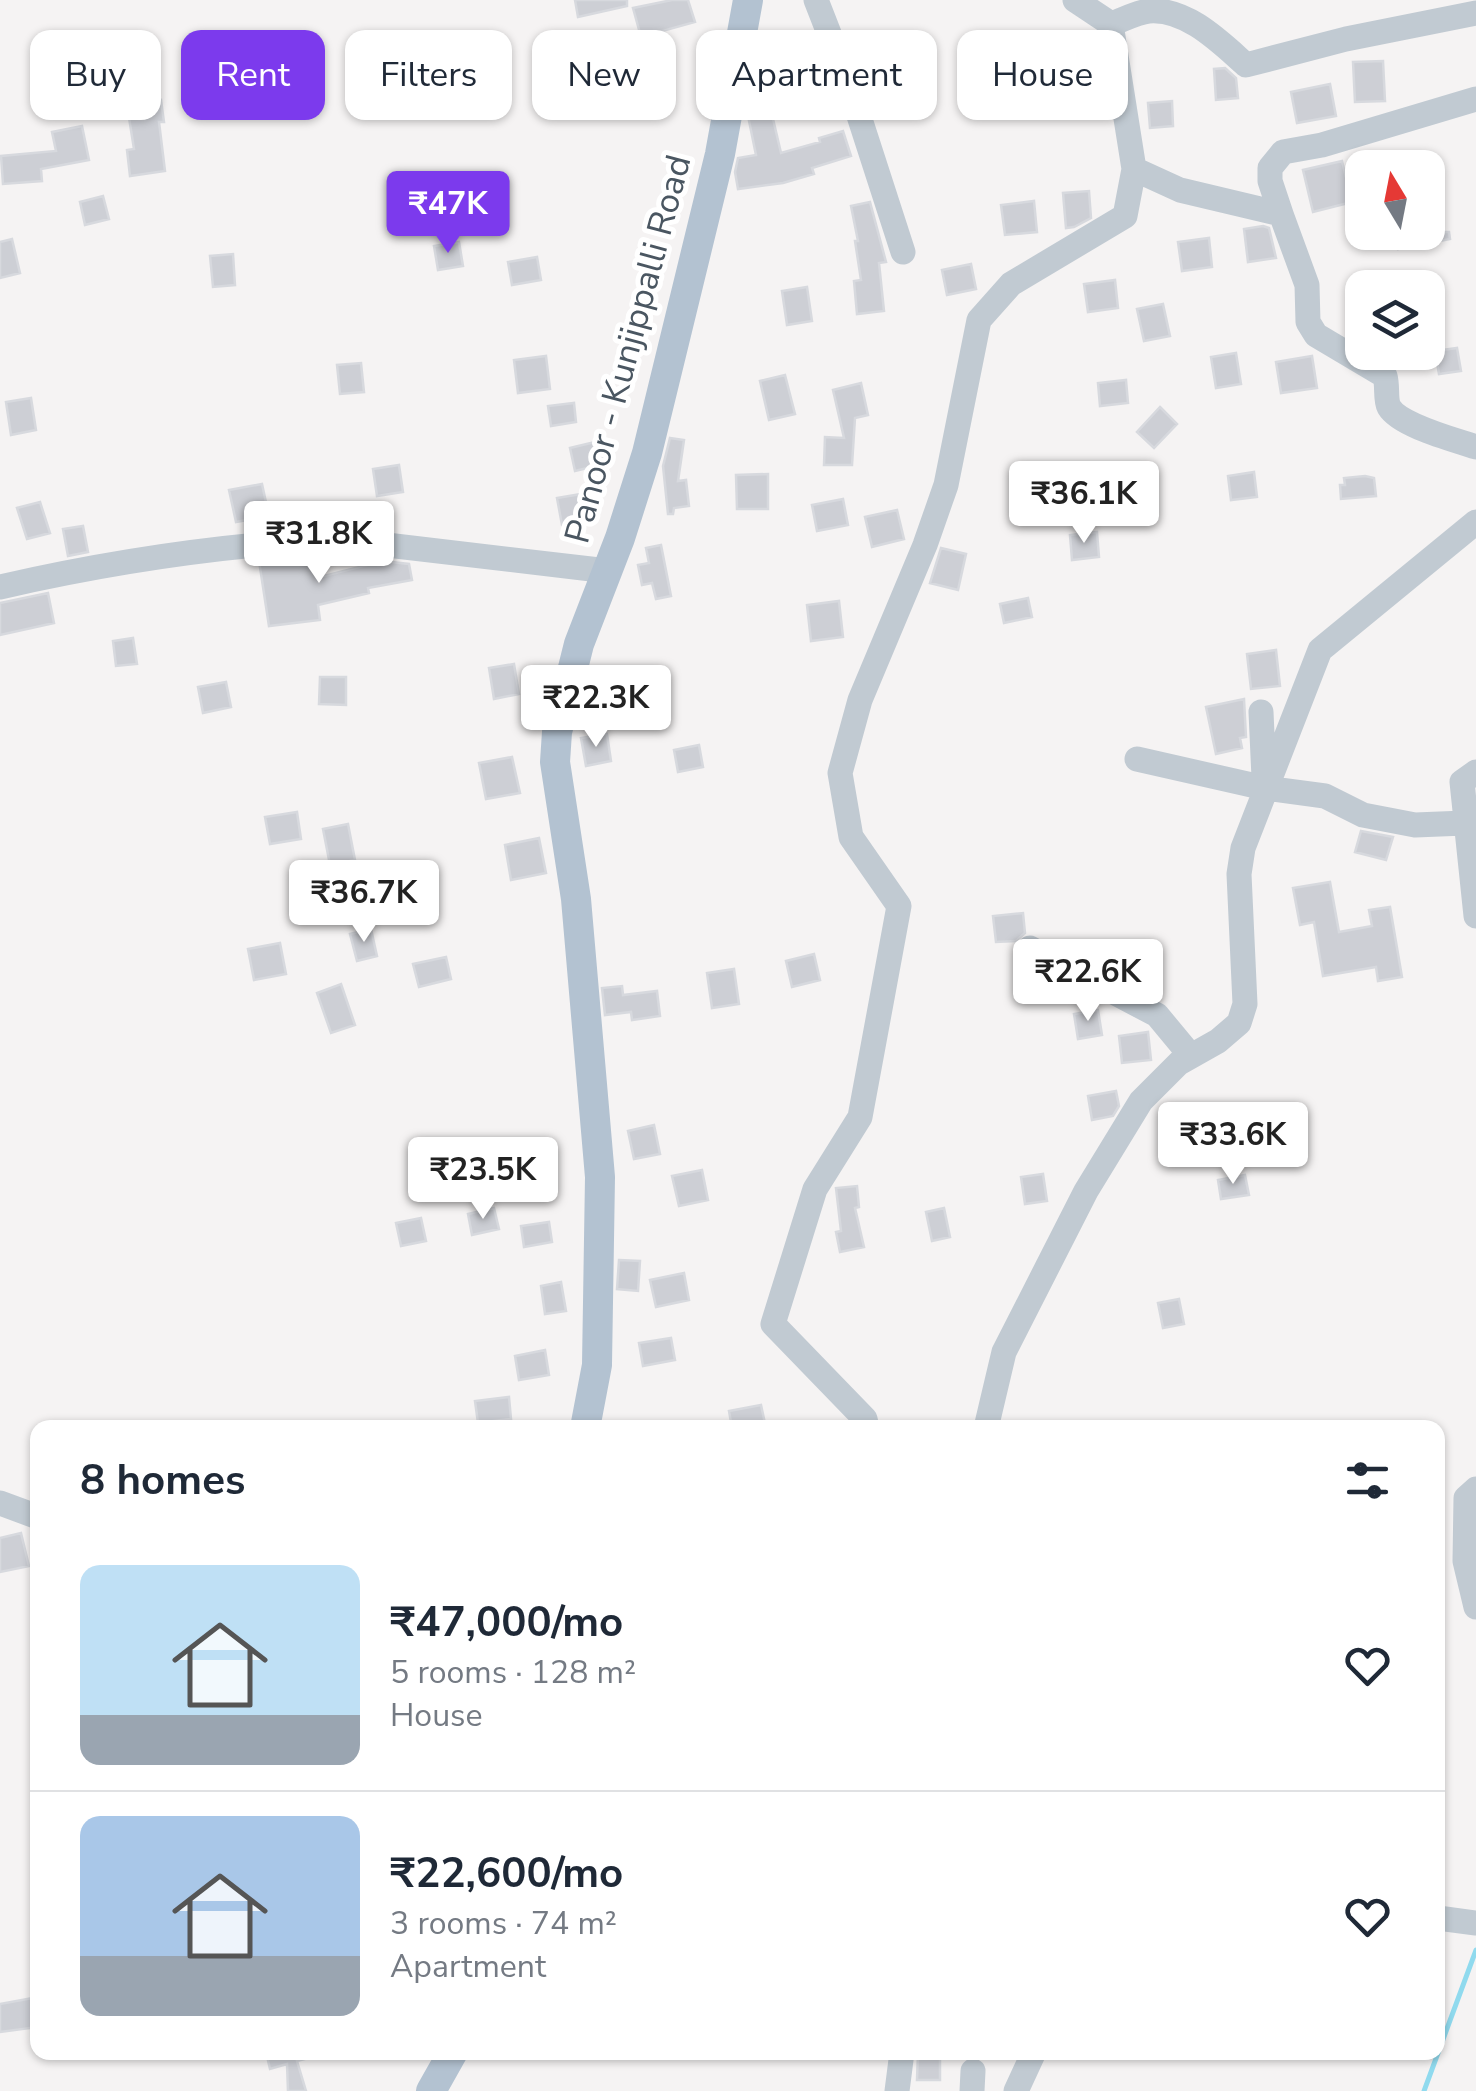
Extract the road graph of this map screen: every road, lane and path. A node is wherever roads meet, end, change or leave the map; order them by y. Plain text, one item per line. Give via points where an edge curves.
1 (748, 0) edge
2 (816, 0) edge
3 (1075, 0) edge
4 (1476, 13) edge
5 (1111, 24) junction
6 (1476, 99) edge
7 (1134, 169) junction
8 (1281, 214) junction
9 (903, 252) dead end
10 (1476, 447) edge
11 (1476, 522) edge
12 (608, 570) junction
13 (0, 588) edge
14 (1261, 712) dead end
15 (1136, 759) dead end
16 (1476, 772) edge
17 (1265, 788) junction
18 (1465, 822) junction
19 (1476, 916) edge
20 (1030, 948) dead end
21 (1191, 1056) junction
22 (588, 1420) edge
23 (865, 1420) edge
24 (988, 1420) edge
25 (1476, 1489) edge
26 (0, 1503) edge
27 (30, 1514) edge
28 (1476, 1607) edge
29 (1445, 1919) edge
30 (1476, 1923) edge
31 (448, 2060) edge
32 (901, 2060) edge
33 (1030, 2060) edge
34 (430, 2091) edge
35 (897, 2091) edge
36 (1016, 2091) edge

1 - 12 main road, Panoor - Kunjippalli Road via 720,154 656,416
2 - 9 street
3 - 5 street
4 - 5 street via 1246,65 1206,30 1170,14 1149,11
5 - 7 street
6 - 8 street via 1283,152 1270,168
7 - 8 street via 1180,190
7 - 23 street via 1125,216 1011,284 979,320 946,485 860,700 840,773 851,837 898,906 860,1118 815,1189 774,1324
8 - 10 street via 1308,285 1308,322 1316,336 1385,376 1392,412
11 - 17 street via 1320,650
12 - 13 street via 336,540 119,564
12 - 22 main road, Panoor - Kunjippalli Road via 578,644 554,762 576,899 600,1163 598,1365
14 - 17 street
15 - 17 street
16 - 18 street via 1462,782
17 - 18 street via 1325,796 1363,815 1415,826
17 - 21 street via 1239,874 1239,1023
18 - 19 street
20 - 21 street via 1156,1015
21 - 24 street via 1140,1101 1086,1191 1004,1352
25 - 28 street via 1466,1498 1465,1560
26 - 27 street
29 - 30 street
31 - 34 main road
32 - 35 street
33 - 36 street

